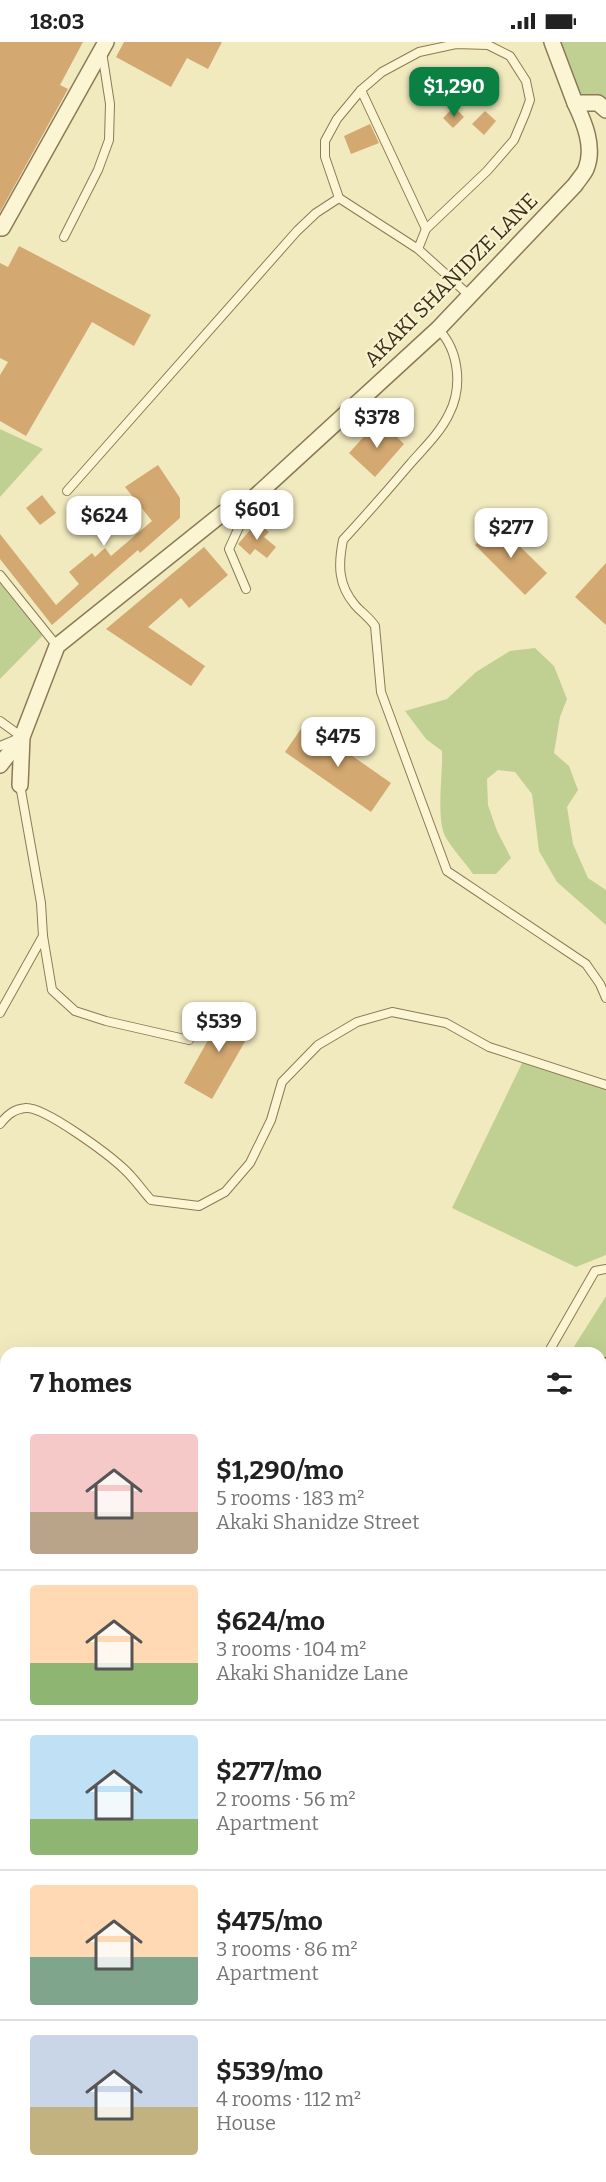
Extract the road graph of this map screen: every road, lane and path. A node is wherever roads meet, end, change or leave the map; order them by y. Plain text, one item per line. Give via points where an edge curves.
1 (552, 42) edge
2 (104, 46) edge
3 (361, 90) junction
4 (575, 103) junction
5 (603, 106) edge
6 (339, 198) junction
7 (2, 228) dead end
8 (426, 229) junction
9 (64, 237) dead end
10 (418, 249) junction
11 (470, 296) junction
12 (438, 329) junction
13 (67, 491) dead end
14 (246, 505) junction
15 (0, 574) edge
16 (246, 590) dead end
17 (57, 646) junction
18 (0, 721) edge
19 (22, 737) junction
20 (0, 746) edge
21 (0, 765) edge
22 (20, 785) joint
23 (43, 936) junction
24 (606, 998) edge
25 (0, 1013) edge
26 (189, 1040) dead end
27 (606, 1085) edge
28 (0, 1124) edge
29 (606, 1269) edge
30 (551, 1347) edge

1 - 4 street, AKAKI SHANIDZE LANE
2 - 7 street
2 - 9 lane via 109,140
3 - 6 lane via 325,141 325,158
3 - 8 lane
3 - 8 lane via 382,72 419,52 456,45 488,45 510,56 526,81 530,100 514,140
4 - 5 street
4 - 11 street, AKAKI SHANIDZE LANE via 586,128 586,169
6 - 10 lane
6 - 13 lane via 297,231
8 - 10 lane
10 - 11 lane
11 - 12 street, AKAKI SHANIDZE LANE
12 - 14 street, AKAKI SHANIDZE LANE
12 - 24 lane via 454,354 456,391 450,413 422,451 343,540 339,575 346,593 375,626 381,692 447,871 586,964
14 - 16 lane via 229,549
14 - 17 street, AKAKI SHANIDZE LANE via 223,513
15 - 17 lane
17 - 19 street
18 - 19 lane
19 - 20 lane
19 - 21 street
19 - 22 street
22 - 23 lane
23 - 25 lane
23 - 26 lane via 52,990 75,1011
27 - 28 lane via 489,1047 446,1023 392,1012 357,1022 318,1045 282,1082 271,1120 250,1163 225,1192 199,1206 151,1200 124,1169 42,1111 13,1111
29 - 30 lane via 595,1271

